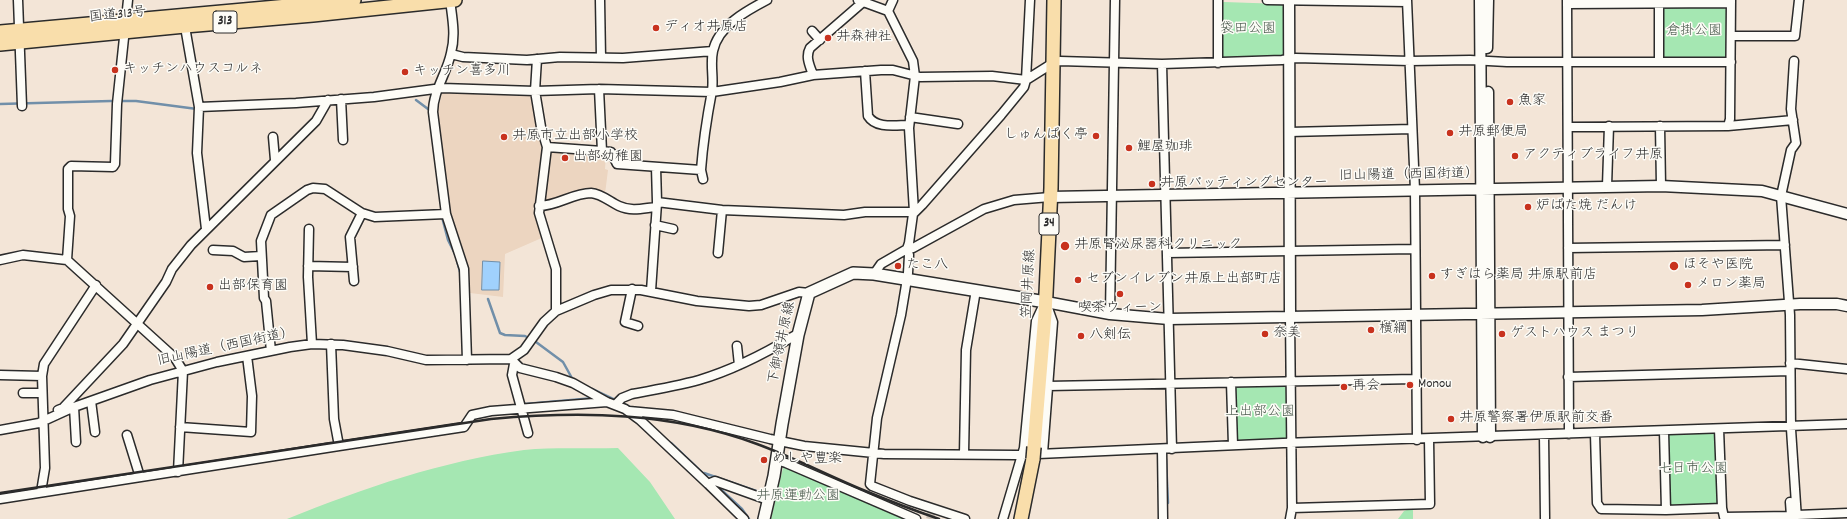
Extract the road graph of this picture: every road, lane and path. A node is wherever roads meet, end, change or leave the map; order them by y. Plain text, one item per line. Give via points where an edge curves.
1 (18, 0) edge
2 (128, 0) edge
3 (354, 0) edge
4 (451, 0) edge
5 (600, 0) edge
6 (767, 0) edge
7 (893, 0) edge
8 (1030, 0) edge
9 (1054, 0) edge
10 (1115, 0) edge
11 (1218, 0) edge
12 (1267, 0) edge
13 (1289, 0) edge
14 (1480, 0) edge
15 (1488, 0) edge
16 (1799, 0) edge
17 (860, 1) edge
18 (1407, 1) edge
19 (1567, 2) edge
20 (1730, 2) edge
21 (1659, 3) junction
22 (888, 11) junction
23 (184, 20) junction
24 (125, 26) junction
25 (812, 31) dead end
26 (0, 32) edge
27 (19, 36) junction
28 (1731, 36) junction
29 (820, 40) junction
30 (0, 44) edge
31 (713, 51) junction
32 (451, 54) junction
33 (601, 57) junction
34 (537, 59) junction
35 (1290, 59) junction
36 (1410, 61) junction
37 (1484, 61) junction
38 (1794, 61) dead end
39 (1568, 62) junction
40 (1659, 62) junction
41 (1731, 62) junction
42 (1053, 63) junction
43 (1114, 63) junction
44 (1218, 63) junction
45 (1162, 64) junction
46 (865, 71) junction
47 (812, 75) junction
48 (915, 76) junction
49 (1026, 80) junction
50 (438, 88) junction
51 (599, 89) junction
52 (535, 91) junction
53 (712, 92) junction
54 (341, 99) junction
55 (328, 100) junction
56 (22, 104) dead end
57 (199, 108) junction
58 (1793, 120) junction
59 (910, 121) junction
60 (958, 124) dead end
61 (1609, 126) junction
62 (1660, 126) junction
63 (1728, 126) junction
64 (1568, 127) junction
65 (1412, 129) junction
66 (1290, 132) junction
67 (273, 137) dead end
68 (343, 140) dead end
69 (547, 147) junction
70 (602, 151) junction
71 (276, 160) junction
72 (656, 167) junction
73 (701, 170) junction
74 (703, 179) dead end
75 (1607, 186) junction
76 (1661, 186) junction
77 (1567, 187) junction
78 (1485, 189) junction
79 (1415, 190) junction
80 (1290, 193) junction
81 (1166, 195) junction
82 (1781, 196) junction
83 (1050, 197) junction
84 (1113, 197) junction
85 (656, 204) junction
86 (539, 206) junction
87 (722, 210) junction
88 (914, 212) junction
89 (362, 213) junction
90 (446, 214) junction
91 (1847, 214) edge
92 (655, 225) junction
93 (206, 229) junction
94 (309, 229) dead end
95 (673, 229) dead end
96 (1785, 245) junction
97 (1414, 248) junction
98 (1568, 248) junction
99 (907, 249) junction
100 (213, 250) dead end
101 (1290, 251) junction
102 (718, 253) dead end
103 (1167, 253) junction
104 (261, 256) junction
105 (0, 260) edge
106 (67, 260) junction
107 (308, 266) junction
108 (353, 267) junction
109 (874, 274) junction
110 (907, 279) junction
111 (354, 281) dead end
112 (96, 286) junction
113 (632, 289) junction
114 (976, 290) junction
115 (652, 291) junction
116 (809, 293) junction
117 (1046, 302) junction
118 (1789, 304) junction
119 (1847, 306) edge
120 (556, 311) junction
121 (1568, 312) junction
122 (1110, 314) junction
123 (1416, 314) junction
124 (1486, 314) junction
125 (1290, 317) junction
126 (1169, 319) junction
127 (137, 324) junction
128 (638, 326) dead end
129 (798, 335) junction
130 (312, 344) junction
131 (331, 344) junction
132 (737, 346) dead end
133 (271, 351) junction
134 (247, 356) junction
135 (467, 360) junction
136 (512, 362) junction
137 (1790, 363) junction
138 (739, 365) junction
139 (1847, 369) edge
140 (183, 371) junction
141 (1790, 371) junction
142 (0, 375) edge
143 (42, 376) junction
144 (1568, 377) junction
145 (1415, 379) junction
146 (1291, 381) junction
147 (1231, 382) junction
148 (1171, 383) junction
149 (1048, 386) junction
150 (23, 393) dead end
151 (42, 393) junction
152 (91, 401) junction
153 (615, 402) junction
154 (74, 407) junction
155 (521, 408) junction
156 (629, 411) junction
157 (44, 421) junction
158 (1847, 424) edge
159 (1791, 425) junction
160 (180, 427) junction
161 (1719, 428) junction
162 (0, 430) edge
163 (1664, 431) junction
164 (95, 432) dead end
165 (528, 432) dead end
166 (1568, 434) junction
167 (1595, 434) junction
168 (127, 435) dead end
169 (1544, 435) junction
170 (1487, 437) junction
171 (1429, 439) junction
172 (1417, 440) junction
173 (779, 441) junction
174 (76, 442) dead end
175 (1291, 443) junction
176 (339, 446) junction
177 (1233, 446) junction
178 (1162, 449) junction
179 (1172, 449) junction
180 (1033, 453) junction
181 (875, 454) junction
182 (964, 454) junction
183 (776, 460) junction
184 (178, 472) junction
185 (140, 477) junction
186 (711, 483) junction
187 (1794, 486) junction
188 (41, 492) junction
189 (0, 499) edge
190 (768, 500) junction
191 (1292, 508) junction
192 (1722, 508) junction
193 (1666, 510) junction
194 (1847, 513) edge
195 (1797, 517) edge
196 (1163, 518) edge
197 (1545, 518) dead end
198 (744, 519) edge
199 (764, 519) edge
200 (916, 519) edge
201 (965, 519) edge
202 (1003, 519) edge
203 (1020, 519) edge
204 (1290, 519) edge

1 - 27 street
2 - 24 street
3 - 23 main road, 国道313号 / 313
4 - 23 main road, 国道313号 / 313 via 313,15
4 - 32 street via 454,36
5 - 33 street
6 - 31 street via 733,21
7 - 22 street
8 - 49 street
9 - 42 main road, 笠岡井原線 / 34
10 - 43 street
11 - 44 street
12 - 13 street
13 - 18 street
13 - 35 street
14 - 37 street
15 - 37 street
16 - 28 street via 1795,36
17 - 22 street
17 - 29 street
18 - 36 street
19 - 21 street
19 - 39 street
20 - 21 street
20 - 28 street
21 - 40 street
22 - 48 street via 913,61
23 - 24 main road, 国道313号 / 313
23 - 57 street
24 - 27 main road, 国道313号 / 313
24 - 106 street via 117,101 115,164 71,166 68,169 70,216
25 - 29 street
26 - 27 main road, 国道313号 / 313
27 - 30 main road, 国道313号 / 313
27 - 56 street
28 - 41 street
29 - 47 street via 808,53
31 - 33 street via 623,58
31 - 53 street
32 - 34 street via 464,57
32 - 50 street
33 - 34 street
34 - 52 street
35 - 36 street
35 - 44 street
35 - 66 street
36 - 37 street
36 - 65 street
37 - 39 street
37 - 78 street
38 - 58 street via 1791,109
39 - 40 street
39 - 64 street
40 - 41 street
41 - 63 street
42 - 43 street
42 - 49 street
42 - 83 main road, 笠岡井原線 / 34
43 - 45 street
43 - 84 street
44 - 45 street
45 - 81 street
46 - 47 street
46 - 48 street via 893,70
46 - 59 street via 870,120 878,125
47 - 53 street
48 - 49 street via 992,76
48 - 59 street
49 - 88 street via 1024,87 1001,115
50 - 52 street
50 - 54 street via 424,92
50 - 90 street via 433,112
51 - 52 street
51 - 53 street
51 - 70 street
52 - 69 street
53 - 73 street via 702,144
54 - 55 street
54 - 68 street
55 - 57 street
55 - 71 street via 316,121
57 - 93 street via 197,153
58 - 63 street
58 - 82 street via 1796,143 1791,150
59 - 60 street
59 - 88 street
61 - 62 street
61 - 64 street
61 - 75 street
62 - 63 street
62 - 76 street
64 - 77 street
65 - 66 street
65 - 79 street
66 - 80 street
67 - 71 street
69 - 70 street
69 - 86 street
70 - 72 street via 611,152 617,164
71 - 93 street
72 - 73 street
72 - 85 street
73 - 74 street
75 - 76 street, 旧山陽道（西国街道）
75 - 77 street, 旧山陽道（西国街道）
76 - 82 street, 旧山陽道（西国街道） via 1762,191
77 - 78 street, 旧山陽道（西国街道）
77 - 98 street
78 - 79 street, 旧山陽道（西国街道）
78 - 124 street
79 - 80 street, 旧山陽道（西国街道）
79 - 97 street
80 - 81 street, 旧山陽道（西国街道）
80 - 101 street
81 - 84 street, 旧山陽道（西国街道）
81 - 103 street
82 - 91 street, 旧山陽道（西国街道）
82 - 96 street
83 - 84 street, 旧山陽道（西国街道）
83 - 99 street, 旧山陽道（西国街道） via 1014,200 984,209
83 - 117 main road, 笠岡井原線 / 34
84 - 122 street
85 - 86 street via 642,209 626,208 599,195 591,194 574,196 548,206
85 - 87 street
85 - 92 street
86 - 120 street via 556,269
87 - 88 street via 844,215 865,212
87 - 102 street
88 - 99 street via 910,244
89 - 90 street via 375,217
89 - 104 street via 325,189 307,190 271,215 261,241
89 - 108 street via 350,237
90 - 135 street via 464,270
92 - 95 street
92 - 115 street
93 - 127 street via 172,269
94 - 107 street
96 - 98 street
96 - 118 street
97 - 101 street
97 - 123 street
98 - 121 street
99 - 109 street, 旧山陽道（西国街道） via 881,264
99 - 110 street
100 - 104 street via 233,251 244,257
101 - 103 street
101 - 125 street
103 - 126 street
104 - 133 street
105 - 106 street via 23,255
106 - 112 street
107 - 108 street
107 - 130 street
108 - 111 street
109 - 110 main road, 下御領井原線
109 - 116 main road, 下御領井原線 via 853,273
110 - 114 main road, 下御領井原線
110 - 181 street via 877,418
112 - 127 street
112 - 143 street via 46,358
113 - 115 street
113 - 120 street via 611,290
113 - 128 street via 625,322
114 - 117 main road, 下御領井原線
114 - 182 street via 966,350
115 - 116 street via 697,301 750,306 761,305 799,292
116 - 129 main road, 下御領井原線
117 - 122 street
117 - 149 street via 1053,322
117 - 180 main road, 笠岡井原線 / 34
118 - 119 street
118 - 121 street via 1702,310
118 - 137 street
120 - 136 street
121 - 124 street
121 - 144 street
122 - 126 street
123 - 124 street
123 - 125 street
123 - 145 street
124 - 170 street
125 - 126 street
125 - 146 street
126 - 148 street
127 - 140 street via 175,358
127 - 157 street via 124,344 63,408 49,414
129 - 138 street
129 - 173 main road, 下御領井原線
130 - 131 street, 旧山陽道（西国街道）
130 - 133 street, 旧山陽道（西国街道）
131 - 135 street, 旧山陽道（西国街道） via 358,346 426,360
131 - 176 street via 334,419
132 - 138 street
133 - 134 street, 旧山陽道（西国街道）
134 - 140 street, 旧山陽道（西国街道）
134 - 160 street via 252,396 251,432
135 - 136 street, 旧山陽道（西国街道）
136 - 153 street via 527,370 556,376
136 - 155 street via 512,375
137 - 139 street
137 - 141 street
138 - 153 street via 699,380 632,394
140 - 152 street, 旧山陽道（西国街道）
140 - 160 street
141 - 144 street
141 - 159 street
142 - 143 street
143 - 151 street
144 - 166 street
145 - 146 street
145 - 172 street
146 - 147 street
146 - 175 street
147 - 148 street
147 - 177 street
148 - 149 street
148 - 179 street
149 - 180 street
150 - 151 street
151 - 157 street
152 - 154 street, 旧山陽道（西国街道）
152 - 164 street
153 - 155 street
153 - 156 street
154 - 157 street, 旧山陽道（西国街道）
154 - 174 street
155 - 165 street
155 - 176 street via 476,414 469,417 464,427
156 - 173 street via 673,415
156 - 186 street
157 - 162 street, 旧山陽道（西国街道）
157 - 188 street via 45,468
158 - 159 street
159 - 161 street
159 - 187 street
160 - 184 street
161 - 163 street
161 - 192 street
163 - 167 street
163 - 193 street
166 - 167 street
166 - 169 street
167 - 193 street via 1599,507
168 - 185 street
169 - 170 street
169 - 197 street
170 - 171 street
171 - 172 street
171 - 191 street via 1430,504
172 - 175 street
173 - 181 street
173 - 183 main road, 下御領井原線
175 - 177 street
175 - 191 street
176 - 184 street
177 - 179 street
178 - 179 street
178 - 180 street
178 - 196 street
180 - 182 street
180 - 202 street
180 - 203 main road, 笠岡井原線 / 34
181 - 182 street
181 - 201 street via 871,485 933,510
183 - 190 main road, 下御領井原線
183 - 200 street
184 - 185 street
185 - 188 street
186 - 190 street
186 - 198 street
187 - 192 street via 1790,491 1791,516 1724,517
187 - 195 street
188 - 189 street
190 - 199 main road, 下御領井原線
191 - 204 street
192 - 193 street
194 - 195 street

